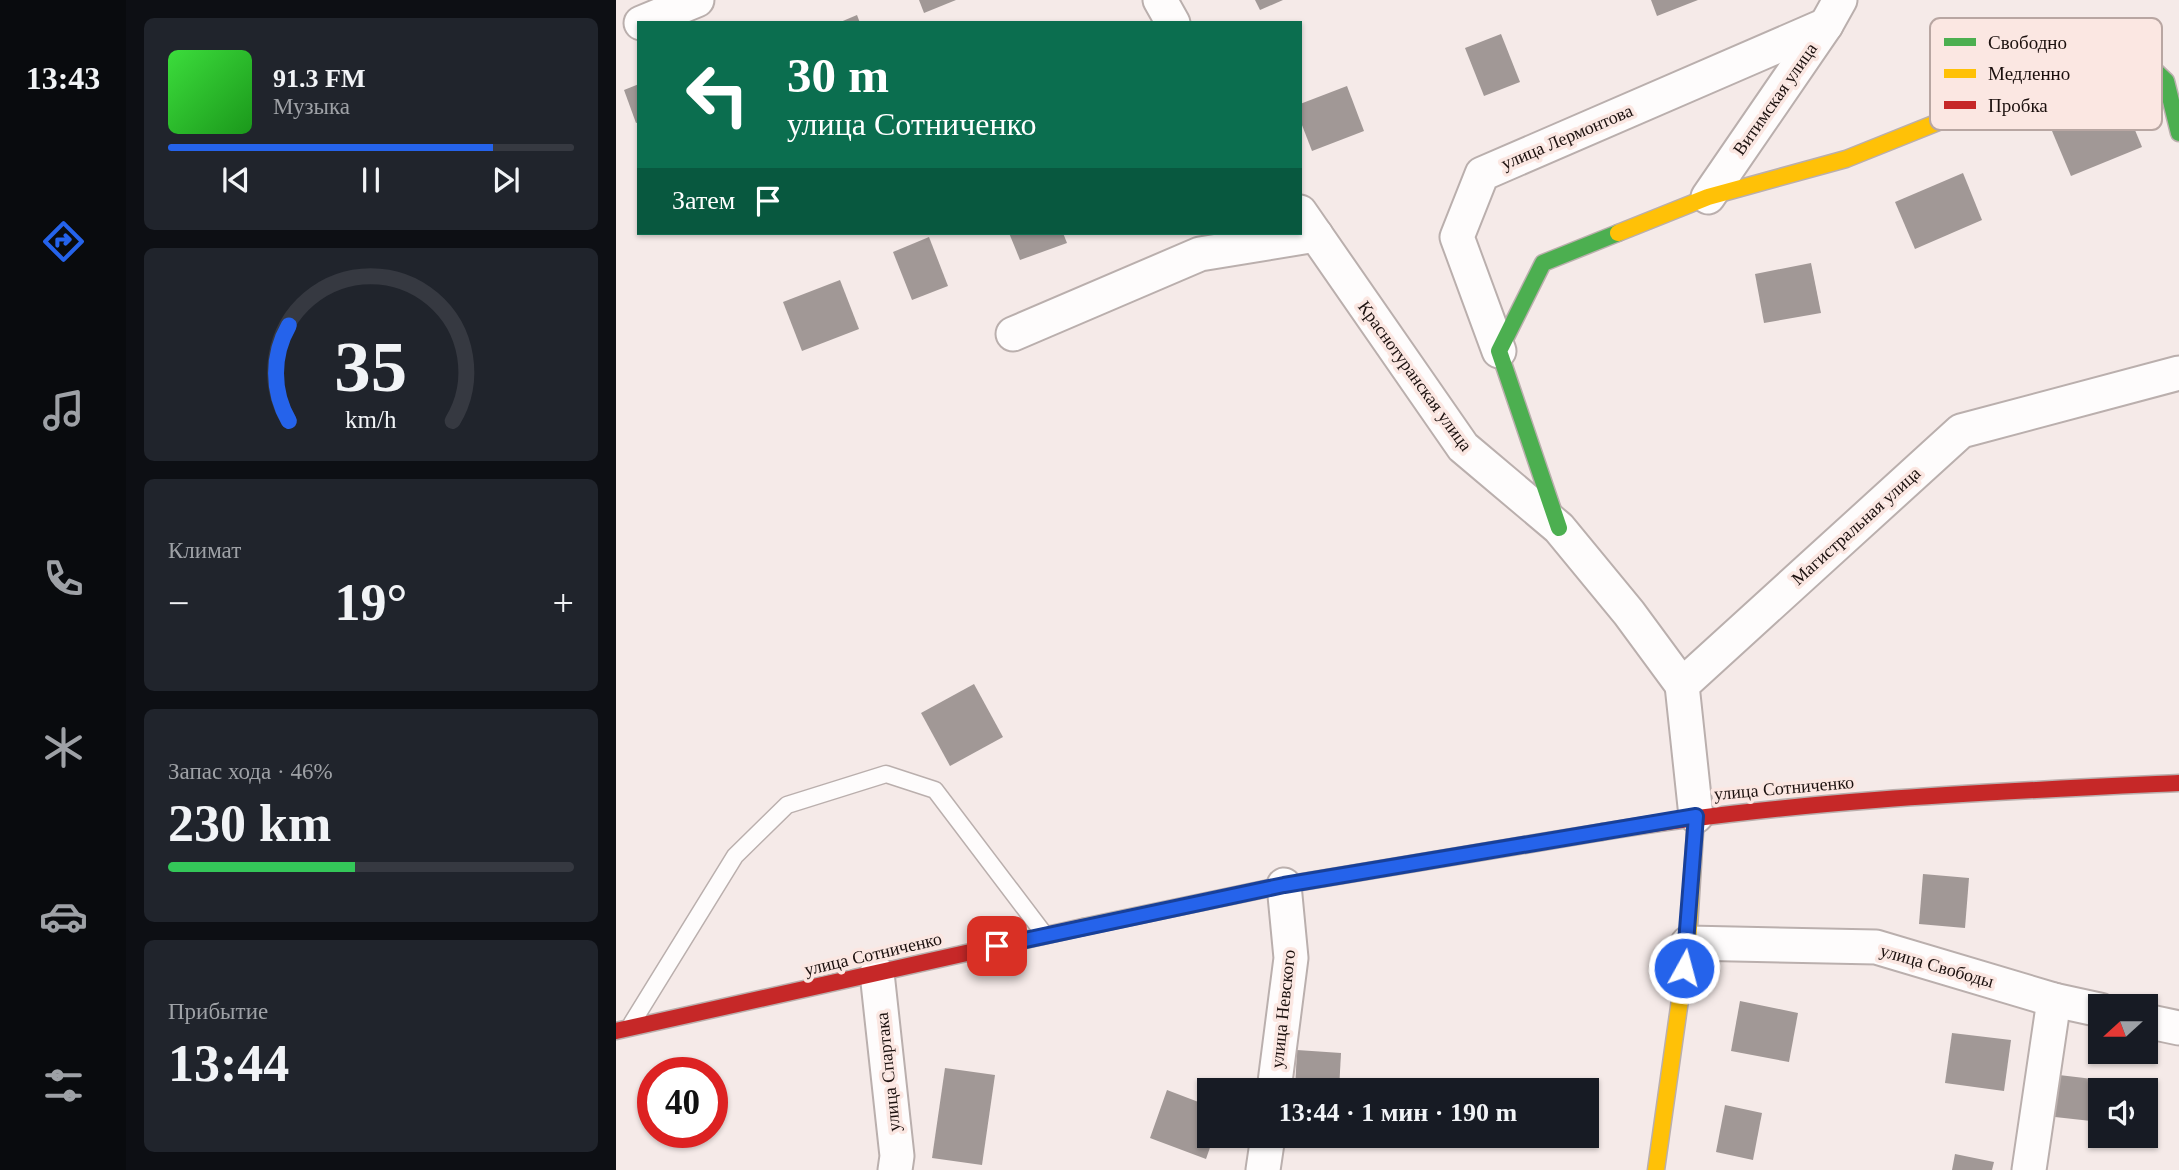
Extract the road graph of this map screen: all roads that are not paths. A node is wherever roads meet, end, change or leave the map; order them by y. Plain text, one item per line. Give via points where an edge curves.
1 (697, 0) edge
2 (1160, 0) edge
3 (1833, 13) edge
4 (645, 21) edge
5 (1172, 21) edge
6 (637, 24) edge
7 (616, 33) edge
8 (2162, 77) edge
9 (1930, 125) edge
10 (2179, 133) edge
11 (1708, 197) junction
12 (1308, 224) edge
13 (1268, 235) edge
14 (1013, 334) dead end
15 (1499, 351) junction
16 (2179, 373) edge
17 (1559, 528) junction
18 (1682, 685) junction
19 (2179, 783) edge
20 (1696, 816) junction
21 (1284, 885) junction
22 (1045, 935) junction
23 (1688, 943) junction
24 (877, 973) junction
25 (2054, 1000) junction
26 (2088, 1007) edge
27 (2158, 1024) edge
28 (2179, 1028) edge
29 (622, 1030) edge
30 (1276, 1078) edge
31 (1266, 1148) edge
32 (895, 1170) edge
33 (1263, 1170) edge
34 (1657, 1170) edge
35 (2029, 1170) edge

1 - 4 street
2 - 5 street
3 - 11 street, Витимская улица
3 - 15 street, улица Лермонтова via 1482,174 1457,237
6 - 7 street
8 - 10 main road
9 - 11 main road via 1846,159
11 - 15 main road via 1544,263
12 - 17 street, Краснотуранская улица via 1463,447
13 - 14 street via 1200,254
15 - 17 main road
16 - 18 street, Магистральная улица via 1961,431
17 - 18 street, Краснотуранская улица
18 - 20 street
19 - 20 main road, улица Сотниченко via 1914,795
20 - 21 main road, улица Сотниченко
20 - 23 main road
21 - 22 main road, улица Сотниченко
21 - 30 street, улица Невского via 1291,958
22 - 24 main road, улица Сотниченко
22 - 29 lane via 935,790 886,774 787,805 743,847
23 - 25 street, улица Свободы via 1876,947
23 - 34 main road
24 - 29 main road, улица Сотниченко
24 - 32 street, улица Спартака
25 - 26 street, улица Свободы
25 - 35 street
27 - 28 street
31 - 33 street

